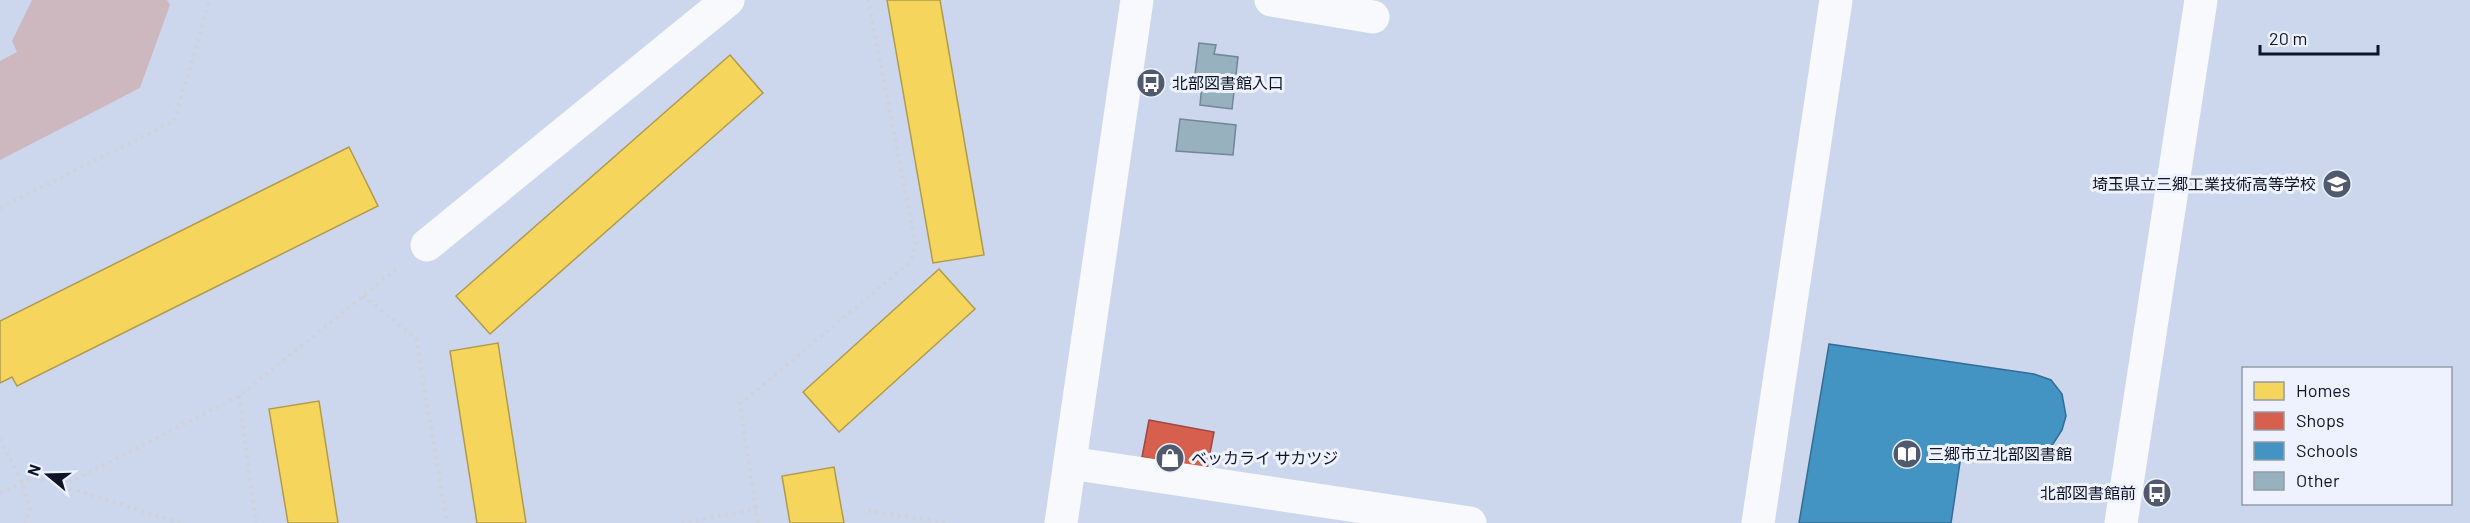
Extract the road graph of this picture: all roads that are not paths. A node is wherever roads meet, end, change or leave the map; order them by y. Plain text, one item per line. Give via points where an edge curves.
1 (728, 0) edge
2 (1137, 0) edge
3 (1271, 0) edge
4 (1836, 0) edge
5 (2200, 0) edge
6 (1373, 17) dead end
7 (427, 245) road end
8 (1070, 463) junction
9 (1061, 523) edge
10 (1470, 523) edge
11 (1758, 523) edge
12 (2121, 523) edge

1 - 7 street
2 - 8 street
3 - 6 street
4 - 11 street
5 - 12 street
8 - 9 street
8 - 10 street

